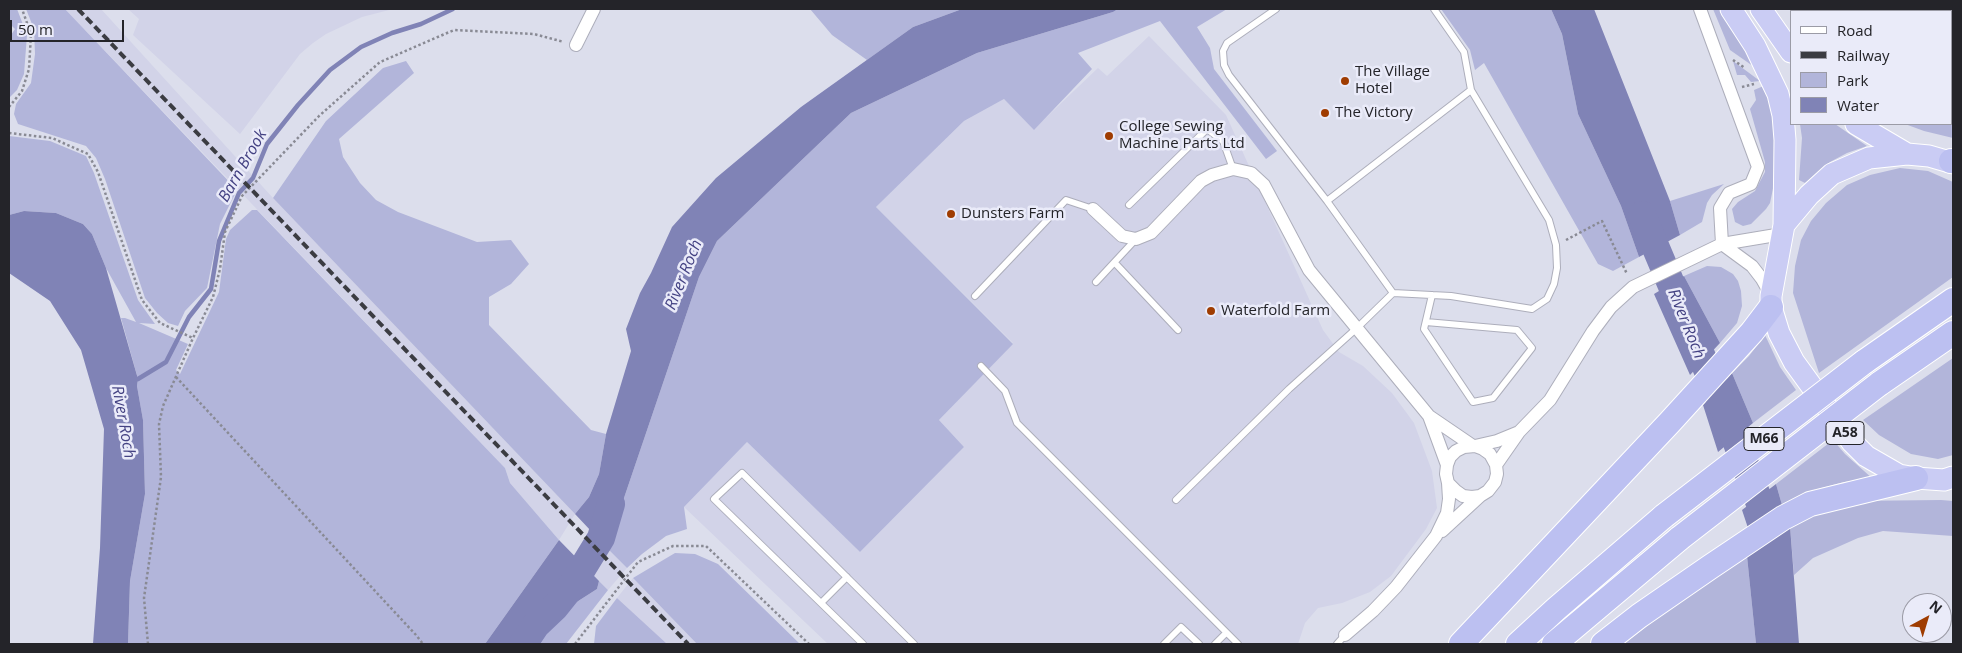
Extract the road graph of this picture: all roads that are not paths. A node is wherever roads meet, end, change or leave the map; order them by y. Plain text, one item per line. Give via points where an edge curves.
1 (594, 9) edge
2 (1276, 9) edge
3 (1434, 9) edge
4 (1700, 9) edge
5 (1731, 9) edge
6 (1761, 9) edge
7 (576, 45) road end
8 (1790, 51) edge
9 (1471, 90) junction
10 (1858, 125) edge
11 (1907, 154) junction
12 (1952, 162) edge
13 (1233, 169) junction
14 (1328, 201) junction
15 (1129, 205) dead end
16 (1093, 209) joint
17 (1783, 229) junction
18 (1136, 239) junction
19 (1722, 244) junction
20 (1115, 263) junction
21 (1096, 282) dead end
22 (1393, 293) junction
23 (1432, 295) junction
24 (975, 296) dead end
25 (1953, 300) edge
26 (1771, 302) junction
27 (1426, 322) junction
28 (1357, 328) junction
29 (1178, 330) dead end
30 (1953, 333) edge
31 (981, 366) dead end
32 (1429, 416) junction
33 (1519, 432) junction
34 (1474, 446) junction
35 (1447, 465) junction
36 (1496, 465) junction
37 (1916, 478) junction
38 (1950, 479) edge
39 (1448, 482) junction
40 (1480, 496) junction
41 (1176, 500) dead end
42 (1436, 536) junction
43 (847, 577) junction
44 (821, 603) junction
45 (1226, 633) junction
46 (1341, 640) edge
47 (862, 644) edge
48 (914, 644) edge
49 (1164, 644) edge
50 (1199, 644) edge
51 (1215, 644) edge
52 (1238, 644) edge
53 (1461, 644) edge
54 (1518, 644) edge
55 (1554, 644) edge
56 (1603, 644) edge

1 - 7 street
2 - 14 lane via 1227,43 1223,51 1224,66
3 - 9 lane via 1464,52
4 - 19 street via 1758,167 1751,184 1729,193 1720,208
5 - 17 highway, A58 via 1755,46 1778,94 1783,115
6 - 8 highway
9 - 14 lane
9 - 23 lane via 1549,220 1556,245 1554,284 1547,300 1532,309
10 - 11 highway, A58
11 - 12 highway, A58
11 - 17 highway, A58 via 1870,158 1832,174 1809,195
13 - 15 lane via 1222,141 1206,129
13 - 18 street via 1201,181 1151,233
13 - 28 street via 1251,173 1264,185 1309,270
14 - 22 lane
16 - 18 street via 1122,236
16 - 24 lane via 1066,200
17 - 19 street
17 - 26 highway, A58
18 - 20 lane
19 - 26 street via 1752,266
19 - 33 street via 1633,287 1611,307 1550,400
20 - 21 lane
20 - 29 lane
22 - 23 lane
22 - 28 lane
23 - 27 lane
25 - 54 highway, M66, bridge via 1864,362 1664,516
26 - 37 highway, A58 via 1779,333 1794,362 1852,442 1881,466 1899,475
26 - 53 highway via 1752,332
27 - 27 lane via 1424,330 1473,402 1492,398 1532,348 1517,330
28 - 32 street
28 - 41 lane via 1289,389
30 - 55 highway, M66, bridge via 1879,384 1680,538
31 - 45 lane via 1005,391 1017,423
32 - 34 street
32 - 35 street
33 - 34 street
33 - 36 street
34 - 35 street via 1456,451
34 - 36 street via 1490,454
35 - 39 street
36 - 40 street via 1495,482
37 - 38 highway, A58
37 - 56 highway via 1810,504 1783,518
39 - 40 street via 1463,496
39 - 42 street via 1447,513
40 - 42 street
42 - 46 street via 1396,587
43 - 44 lane
43 - 44 lane via 742,473 714,499
43 - 48 lane
44 - 47 lane
45 - 51 lane
45 - 52 lane
49 - 50 lane via 1181,627

